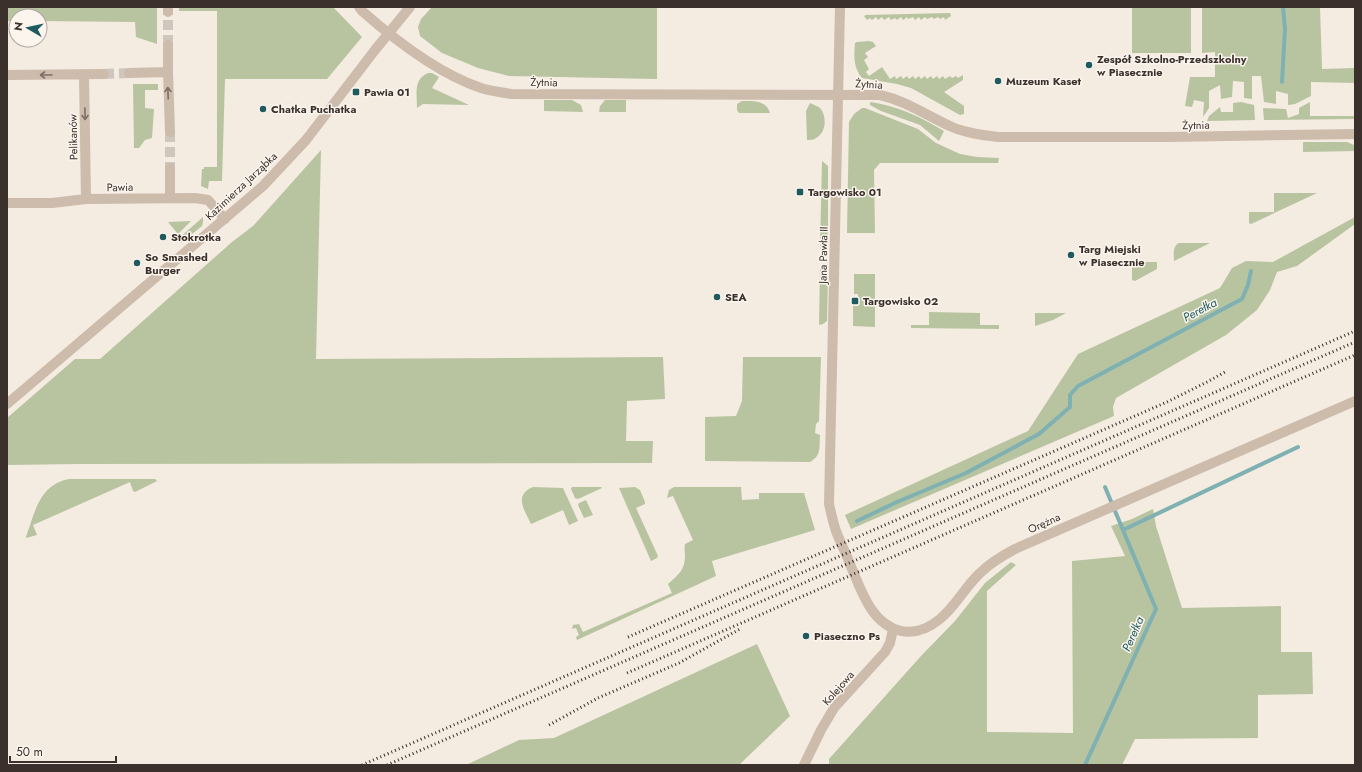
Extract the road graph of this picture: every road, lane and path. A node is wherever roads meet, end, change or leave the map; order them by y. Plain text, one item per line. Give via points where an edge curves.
1 (359, 7) edge
2 (410, 7) edge
3 (840, 7) edge
4 (389, 34) junction
5 (168, 45) tunnel mouth
6 (168, 72) junction
7 (129, 73) tunnel mouth
8 (104, 74) tunnel mouth
9 (7, 75) edge
10 (84, 75) junction
11 (839, 95) junction
12 (170, 132) tunnel mouth
13 (1355, 134) edge
14 (170, 168) tunnel mouth
15 (170, 198) junction
16 (86, 199) junction
17 (7, 203) edge
18 (225, 219) junction
19 (1355, 401) edge
20 (7, 404) edge
21 (829, 504) joint
22 (893, 629) junction
23 (804, 765) edge

1 - 4 street, Żytnia
2 - 4 street, Kazimierza Jarząbka
3 - 11 street, Jana Pawła II
4 - 11 street, Żytnia via 458,79 482,89 511,94
4 - 18 street, Kazimierza Jarząbka via 306,140 263,186
5 - 6 street
6 - 7 street
12 -> 6 street
8 - 10 street
10 -> 9 street
10 -> 16 street, Pelikanów
11 - 13 street, Żytnia via 880,95 894,98 953,127 998,137
11 - 21 street, Jana Pawła II
14 - 15 street
15 - 16 street, Pawia
15 - 18 street, Pawia via 208,200
16 - 17 street, Pawia via 52,203
18 - 20 street, Kazimierza Jarząbka
19 - 22 street, Orężna via 1014,549 980,572 952,608 932,624 920,631 904,632
21 - 22 street, Orężna via 835,529 863,594 878,619
22 - 23 street, Kolejowa via 890,644 885,652 834,708

